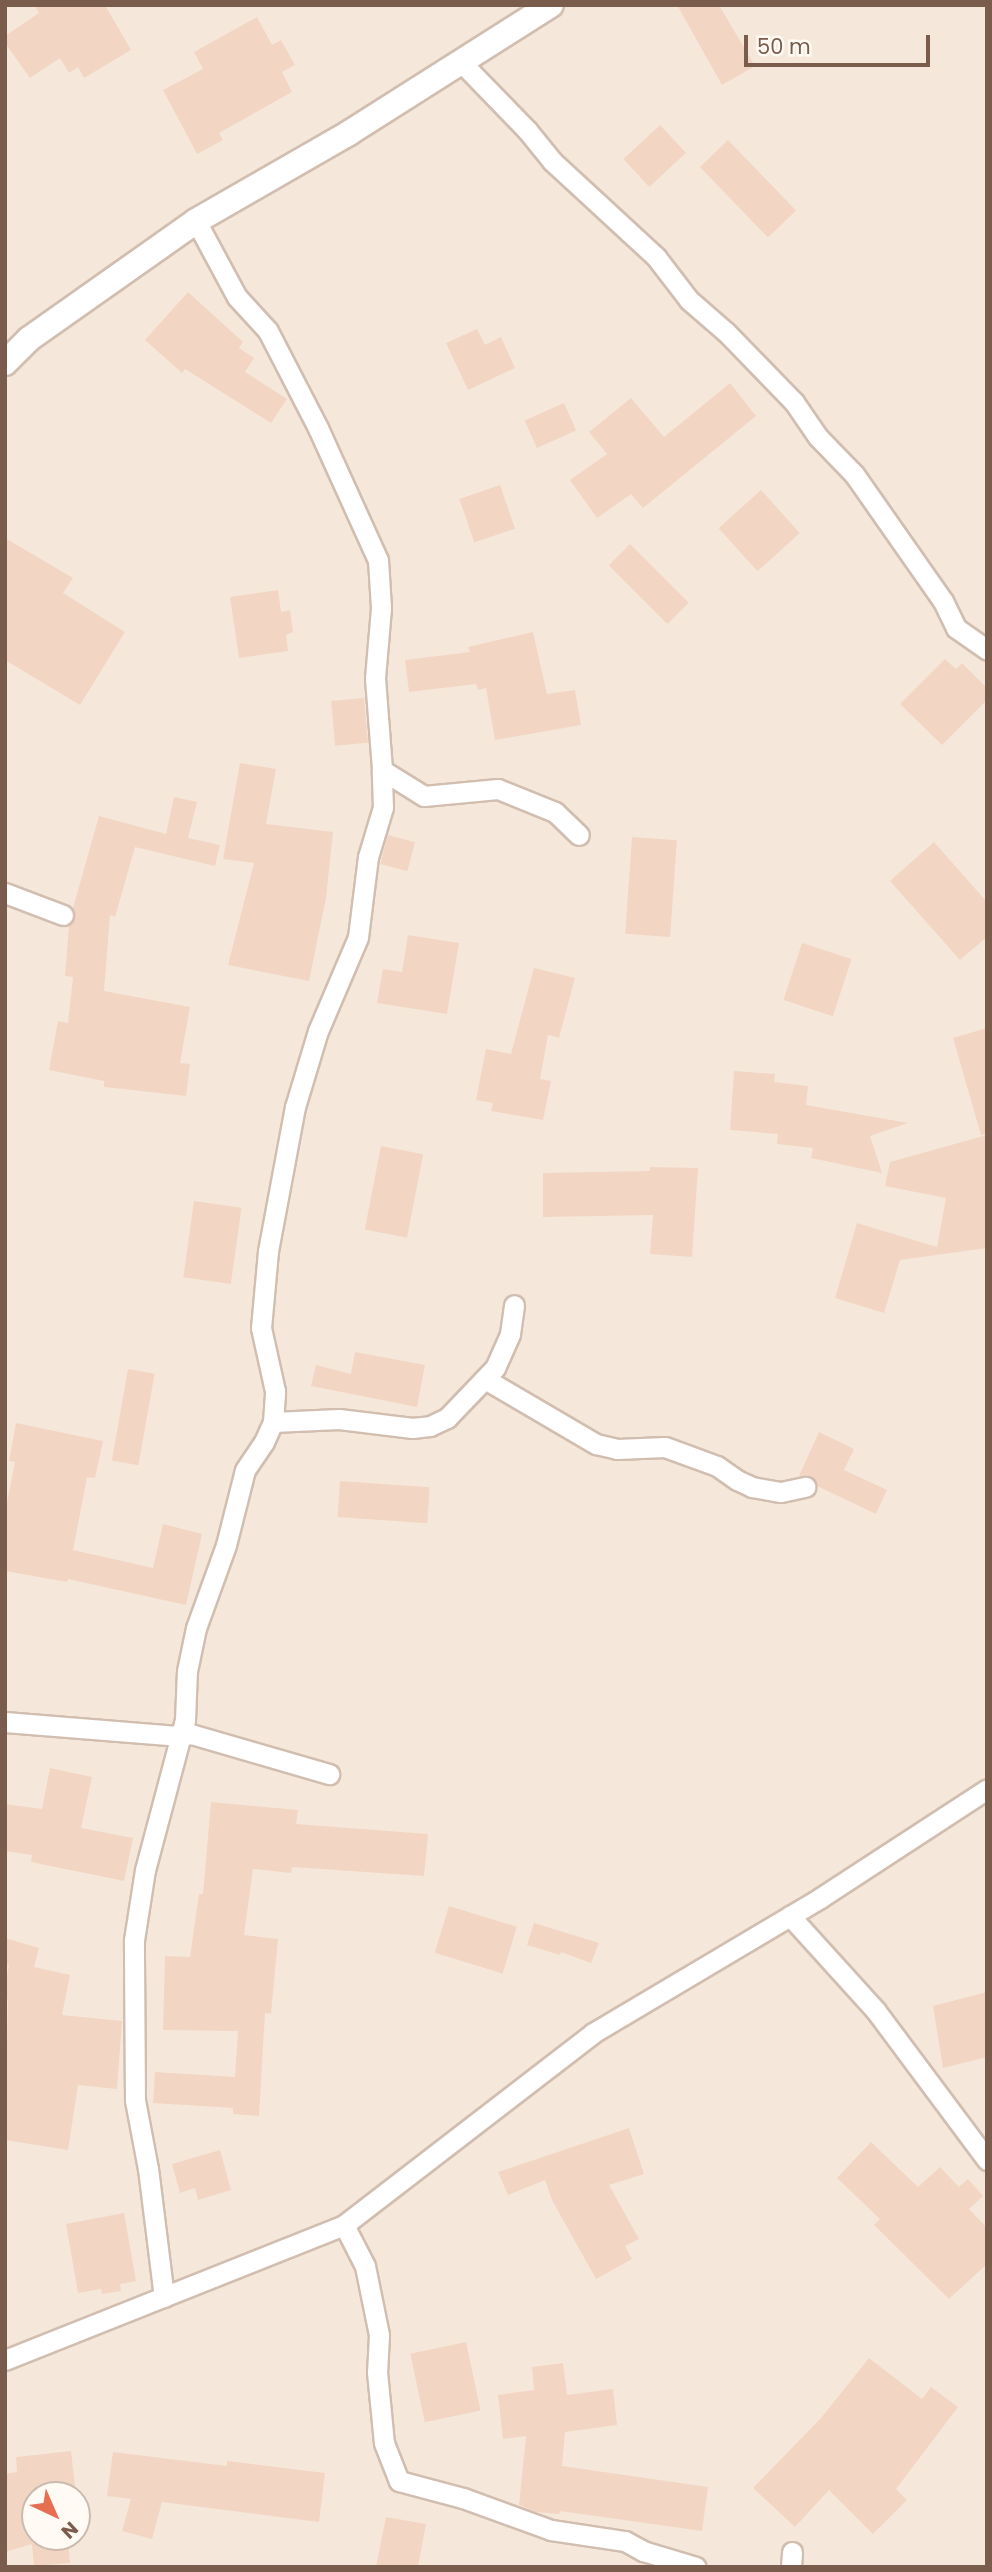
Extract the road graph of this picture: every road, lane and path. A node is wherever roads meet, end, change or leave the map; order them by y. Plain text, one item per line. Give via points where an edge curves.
1 (551, 5) edge
2 (461, 62) junction
3 (196, 221) junction
4 (5, 363) edge
5 (987, 650) edge
6 (382, 770) junction
7 (579, 835) dead end
8 (5, 893) edge
9 (63, 915) dead end
10 (514, 1305) dead end
11 (485, 1379) junction
12 (273, 1422) junction
13 (805, 1487) dead end
14 (5, 1722) edge
15 (180, 1736) junction
16 (329, 1774) dead end
17 (987, 1789) edge
18 (790, 1916) junction
19 (987, 2160) edge
20 (344, 2225) junction
21 (164, 2297) junction
22 (5, 2360) edge
23 (696, 2567) edge

1 - 2 street
2 - 3 street
2 - 5 street via 552,161 656,257 690,300 794,402 900,537 956,628
3 - 4 street via 29,339
3 - 6 street via 237,297 268,331 378,560 381,608 375,678
6 - 7 street via 424,796 498,789 555,812
6 - 12 street via 383,807 368,857 358,937 318,1031 295,1107 268,1251 261,1328 275,1391
8 - 9 street
10 - 11 street via 506,1348
11 - 12 street via 447,1418 430,1426 339,1419
11 - 13 street via 596,1444 617,1449 665,1447 717,1466 752,1486 781,1492
12 - 15 street via 245,1470 226,1545 196,1628 187,1671 186,1720
14 - 15 street
15 - 16 street via 231,1743
15 - 21 street via 147,1860 134,1940 135,2100
17 - 18 street
18 - 19 street via 876,2011
18 - 20 street via 593,2033
20 - 21 street
20 - 23 street via 365,2266 379,2335 377,2372 384,2443 400,2481 551,2530 625,2541
21 - 22 street

